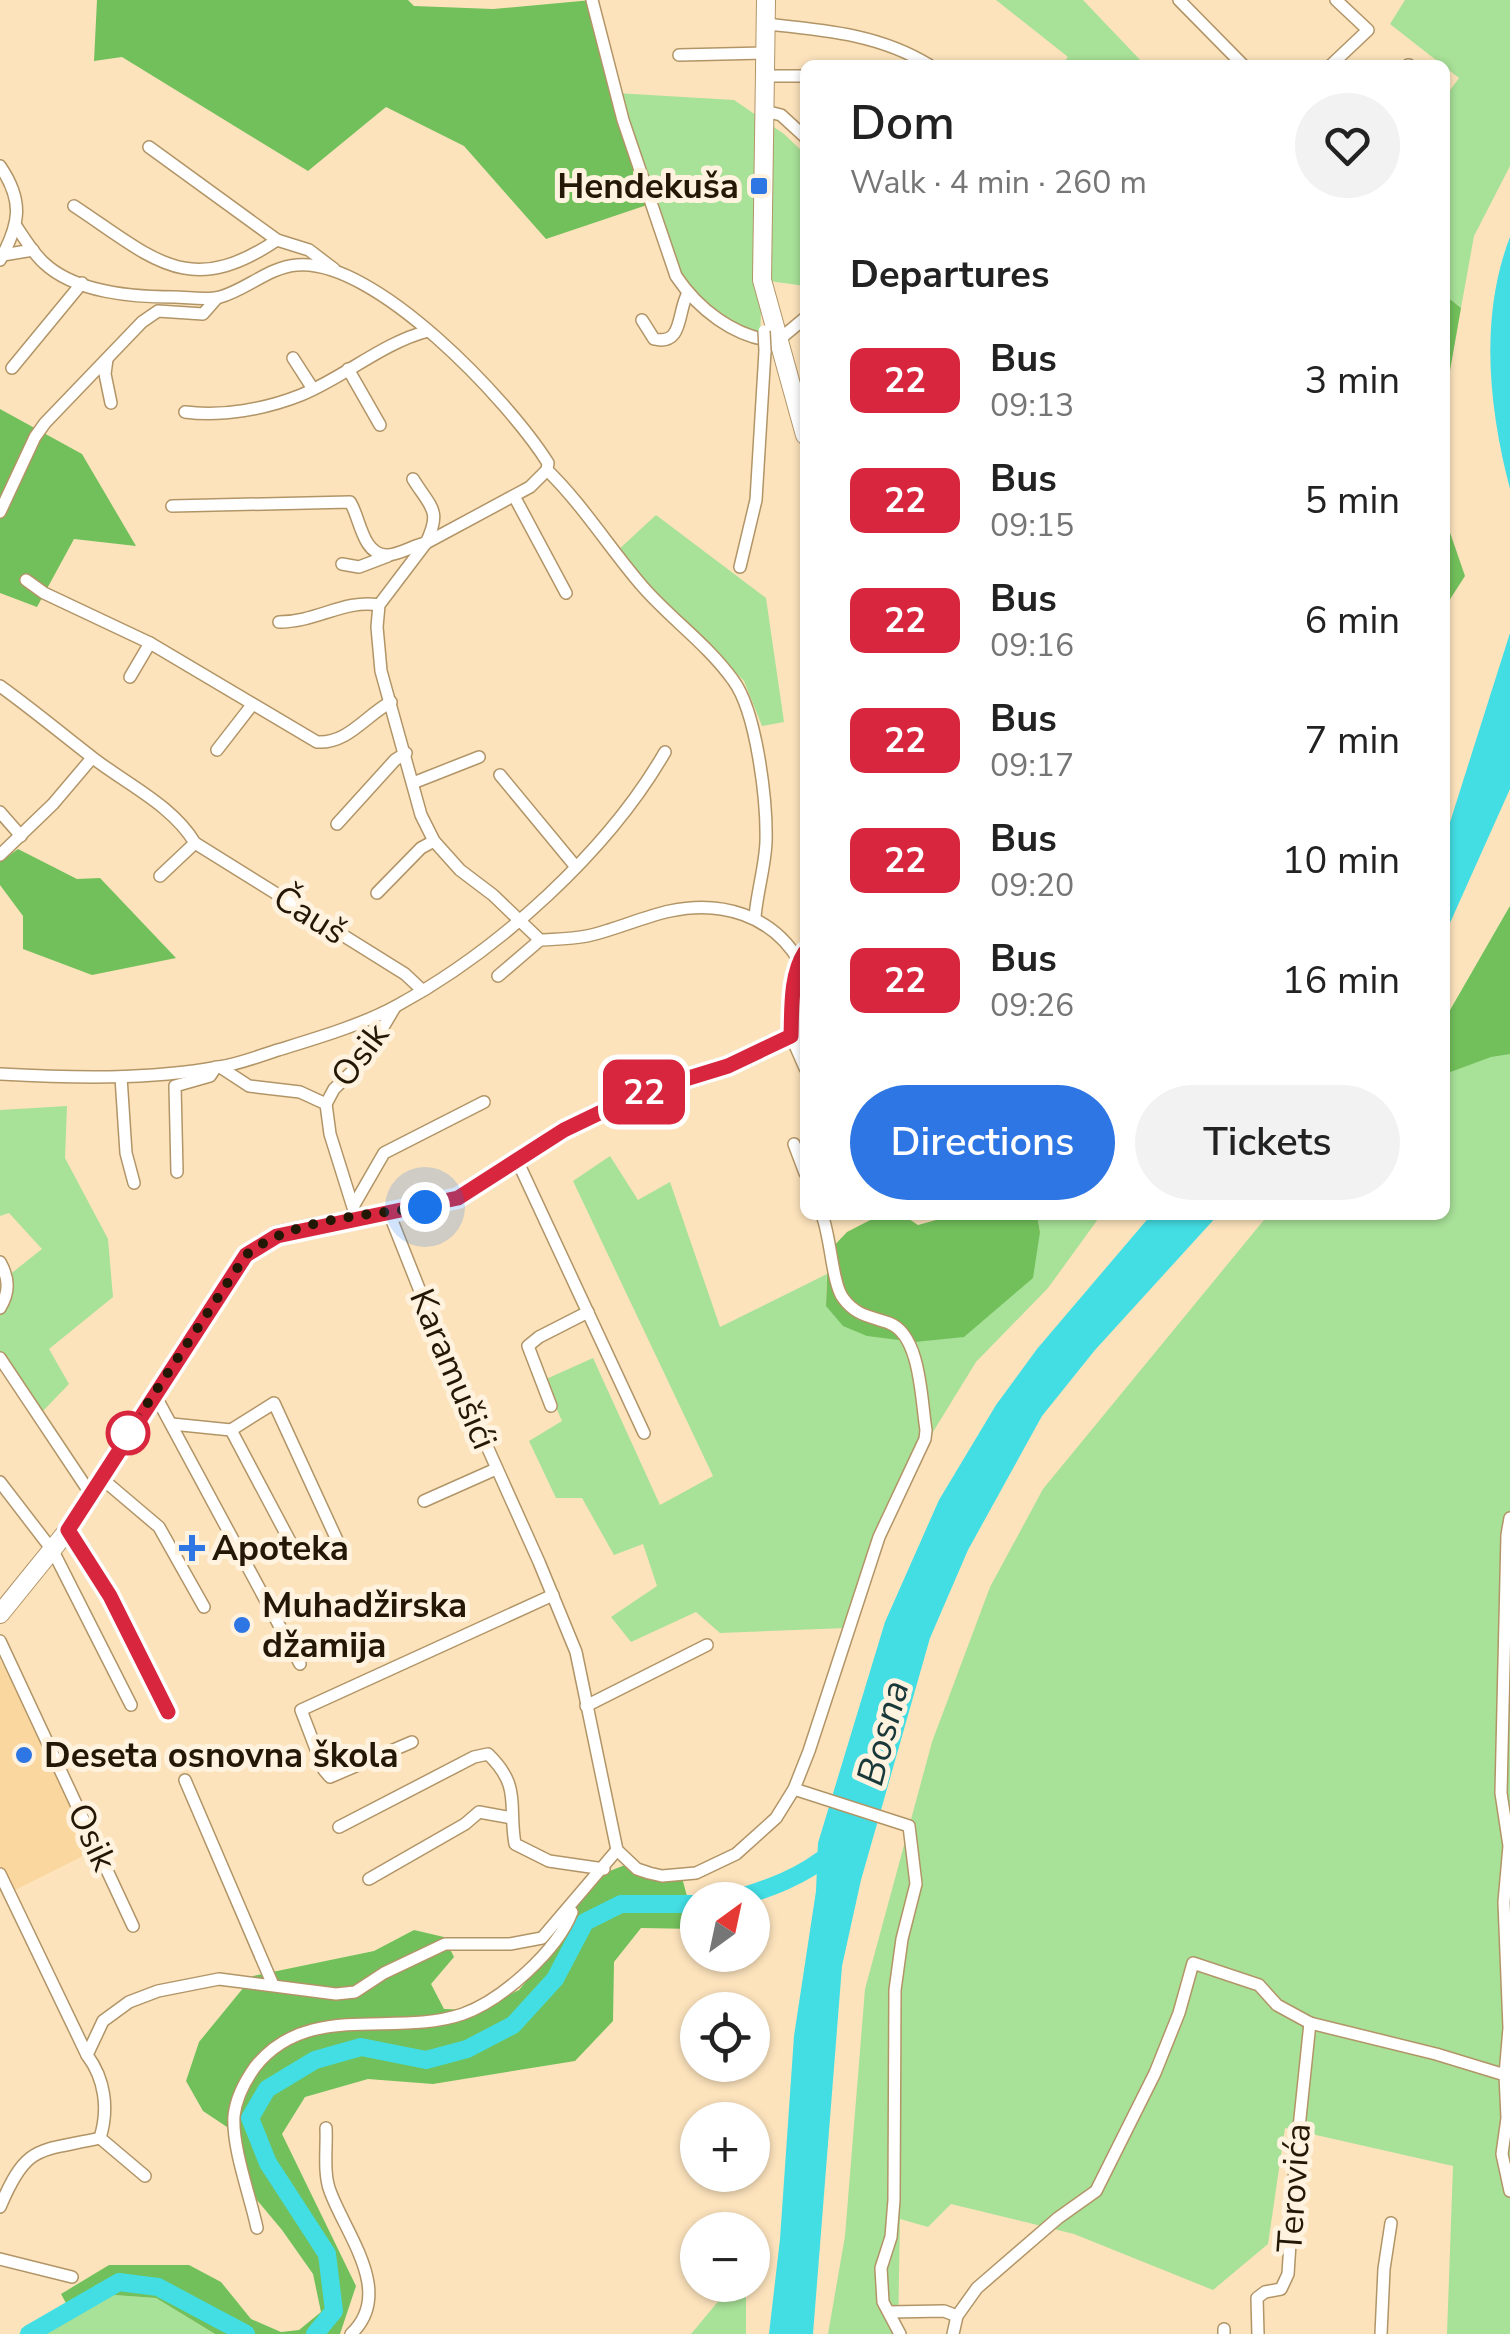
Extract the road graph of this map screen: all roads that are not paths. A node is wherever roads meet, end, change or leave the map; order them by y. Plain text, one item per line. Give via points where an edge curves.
1 (592, 0) edge
2 (766, 0) edge
3 (1179, 0) edge
4 (1336, 0) edge
5 (766, 24) junction
6 (766, 53) junction
7 (679, 55) dead end
8 (920, 60) edge
9 (1239, 60) edge
10 (1336, 60) edge
11 (766, 76) junction
12 (800, 76) edge
13 (765, 110) junction
14 (800, 132) edge
15 (149, 147) dead end
16 (0, 166) edge
17 (74, 206) dead end
18 (16, 226) junction
19 (277, 240) junction
20 (33, 250) junction
21 (2, 258) edge
22 (334, 269) junction
23 (82, 283) junction
24 (688, 294) junction
25 (217, 298) junction
26 (642, 320) dead end
27 (800, 322) edge
28 (428, 331) junction
29 (773, 341) junction
30 (293, 358) dead end
31 (107, 359) junction
32 (12, 368) dead end
33 (348, 369) junction
34 (312, 389) junction
35 (112, 403) dead end
36 (185, 412) dead end
37 (800, 420) edge
38 (380, 425) dead end
39 (546, 470) junction
40 (412, 480) dead end
41 (514, 496) junction
42 (172, 506) dead end
43 (0, 512) edge
44 (426, 542) junction
45 (388, 556) junction
46 (342, 564) dead end
47 (740, 567) dead end
48 (26, 580) dead end
49 (566, 593) dead end
50 (380, 605) junction
51 (279, 622) dead end
52 (150, 643) junction
53 (130, 677) dead end
54 (0, 686) edge
55 (390, 702) junction
56 (252, 705) junction
57 (217, 750) dead end
58 (665, 752) dead end
59 (406, 754) junction
60 (479, 757) dead end
61 (92, 758) junction
62 (500, 775) dead end
63 (413, 783) junction
64 (0, 812) edge
65 (338, 824) dead end
66 (21, 836) junction
67 (434, 841) junction
68 (196, 843) junction
69 (0, 856) edge
70 (576, 867) junction
71 (160, 876) dead end
72 (377, 892) dead end
73 (755, 918) junction
74 (521, 920) junction
75 (540, 940) junction
76 (800, 955) edge
77 (800, 971) edge
78 (498, 976) dead end
79 (422, 990) junction
80 (395, 1007) junction
81 (791, 1036) junction
82 (800, 1057) edge
83 (218, 1067) junction
84 (0, 1074) edge
85 (121, 1077) junction
86 (484, 1102) dead end
87 (326, 1104) junction
88 (794, 1144) dead end
89 (516, 1158) junction
90 (800, 1160) edge
91 (177, 1172) dead end
92 (134, 1183) dead end
93 (355, 1211) junction
94 (389, 1213) junction
95 (824, 1220) edge
96 (0, 1262) edge
97 (0, 1308) edge
98 (588, 1312) junction
99 (0, 1358) edge
100 (154, 1394) junction
101 (550, 1406) dead end
102 (172, 1424) junction
103 (231, 1430) junction
104 (644, 1433) dead end
105 (496, 1469) junction
106 (0, 1482) edge
107 (95, 1485) junction
108 (424, 1501) dead end
109 (1510, 1518) edge
110 (68, 1530) junction
111 (337, 1540) dead end
112 (292, 1548) dead end
113 (53, 1551) junction
114 (552, 1595) junction
115 (204, 1607) dead end
116 (1508, 1611) edge
117 (0, 1614) edge
118 (0, 1641) edge
119 (707, 1645) dead end
120 (300, 1664) dead end
121 (131, 1705) dead end
122 (586, 1706) junction
123 (168, 1712) dead end
124 (412, 1742) dead end
125 (185, 1780) dead end
126 (794, 1789) junction
127 (512, 1818) junction
128 (339, 1826) dead end
129 (618, 1850) junction
130 (604, 1869) junction
131 (0, 1874) edge
132 (369, 1879) dead end
133 (575, 1903) junction
134 (133, 1926) dead end
135 (273, 1984) junction
136 (1310, 2024) junction
137 (88, 2055) junction
138 (1505, 2075) junction
139 (326, 2128) dead end
140 (100, 2138) junction
141 (145, 2176) dead end
142 (1510, 2191) edge
143 (0, 2207) edge
144 (1392, 2223) dead end
145 (257, 2228) dead end
146 (0, 2259) edge
147 (72, 2276) dead end
148 (889, 2312) junction
149 (956, 2316) junction
150 (364, 2322) junction
151 (351, 2334) edge
152 (372, 2334) edge
153 (900, 2334) edge
154 (953, 2334) edge
155 (1258, 2334) edge
156 (1381, 2334) edge

1 - 24 street via 624,120 676,276
2 - 5 main road
3 - 9 street
4 - 10 street via 1368,30
5 - 6 main road
5 - 8 street via 858,35
6 - 7 street
6 - 11 main road
11 - 12 street
11 - 13 main road
13 - 14 street
13 - 29 main road via 762,280
15 - 19 street
16 - 18 street via 17,197
17 - 19 street via 182,270 235,265
18 - 20 street
18 - 21 street
19 - 22 street via 309,250
20 - 21 street
20 - 23 street via 44,264
22 - 25 street via 297,265
22 - 28 street via 374,288
23 - 25 street via 133,298
23 - 32 street
24 - 26 street via 672,337 654,339
24 - 29 street via 729,326
25 - 31 street via 203,314 158,311
27 - 29 street
28 - 33 street
28 - 39 street via 532,439 548,462
29 - 37 main road
29 - 47 street via 756,500
30 - 34 street
31 - 35 street
31 - 43 street via 61,402 35,438
33 - 34 street
33 - 38 street
34 - 36 street via 253,408
39 - 41 street
39 - 73 street via 658,604 736,682 750,715 765,828
40 - 44 street via 436,518
41 - 44 street
41 - 49 street
42 - 45 street via 350,502 368,542
44 - 45 street
44 - 50 street
45 - 46 street via 359,567
48 - 52 street
50 - 51 street
50 - 55 street via 377,642
52 - 53 street
52 - 56 street
54 - 61 street, Čauš
55 - 56 street via 354,731 323,743
55 - 59 street
56 - 57 street
58 - 70 street via 640,793
59 - 63 street
59 - 65 street
60 - 63 street
61 - 66 street
61 - 68 street, Čauš via 168,812
62 - 70 street
63 - 67 street
64 - 66 street
66 - 69 street
67 - 72 street
67 - 74 street
68 - 71 street
68 - 79 street, Čauš
70 - 74 street
73 - 75 street via 697,907 591,936
73 - 76 street
74 - 75 street
74 - 79 street
75 - 78 street
77 - 81 main road
79 - 80 street
80 - 83 street
80 - 87 street, Osik via 363,1061
81 - 82 street
81 - 89 main road via 728,1066 643,1092
83 - 85 street
83 - 87 street, Osik via 249,1086 300,1092
83 - 91 street via 175,1086
84 - 85 street
85 - 92 street
86 - 93 street via 384,1153
87 - 93 street, Osik
88 - 90 street
89 - 94 main road via 458,1198
89 - 98 street
93 - 94 main road
93 - 100 main road via 277,1236 246,1255
94 - 105 street, Karamušići
95 - 126 street via 840,1294 862,1316 892,1324 910,1340 926,1430 878,1537
96 - 97 street via 8,1276
98 - 101 street via 528,1346
98 - 104 street
99 - 107 street
100 - 102 street
100 - 107 main road
102 - 103 street
102 - 120 street
103 - 111 street via 274,1403
103 - 112 street
105 - 108 street, Karamušići
105 - 114 street, Karamušići
106 - 113 street
107 - 110 main road
107 - 115 street via 159,1528
109 - 116 street
110 - 113 main road
110 - 123 street via 110,1596
113 - 117 main road
113 - 121 street
114 - 122 street, Karamušići via 576,1652
114 - 124 street via 301,1710 330,1777
116 - 138 street via 1501,1793 1509,1846
118 - 134 street, Osik
119 - 122 street
122 - 129 street, Karamušići
125 - 135 street
126 - 129 street via 753,1841 696,1873 649,1873
126 - 148 street via 909,1826 916,1884 895,1990 894,2200 881,2268
127 - 128 street via 513,1793 483,1754
127 - 130 street via 515,1844 526,1851
127 - 132 street via 479,1812
129 - 130 street
130 - 133 street
131 - 137 street
133 - 135 street via 542,1938 445,1944 355,1992
133 - 145 street via 556,1943 494,1998 463,2014 328,2025 264,2057 238,2096 234,2120
135 - 137 street via 219,1979 129,2002 103,2021
136 - 138 street
136 - 149 street via 1277,2005 1259,1984 1193,1963 1155,2073 1096,2191 977,2288
136 - 155 street, Terovića via 1288,2274 1282,2289 1257,2298
137 - 140 street via 104,2090
138 - 142 street via 1502,2154
139 - 150 street via 328,2187 368,2282
140 - 141 street
140 - 143 street via 38,2150 18,2166
144 - 156 street
146 - 147 street
148 - 149 street
148 - 153 street
149 - 154 street
150 - 151 street
150 - 152 street

